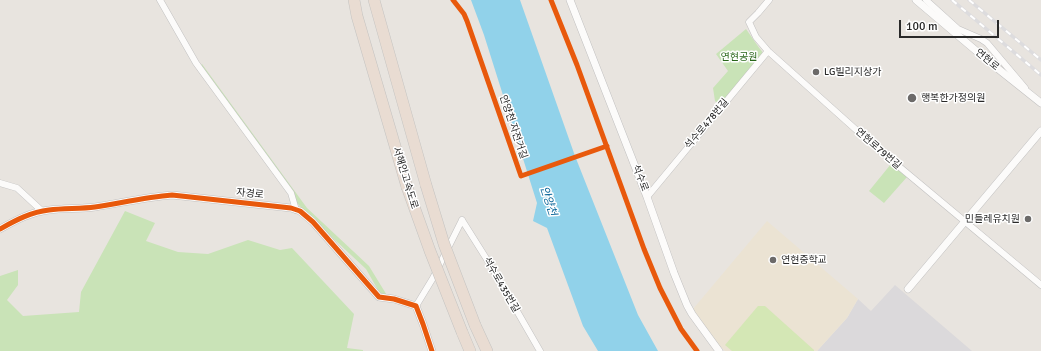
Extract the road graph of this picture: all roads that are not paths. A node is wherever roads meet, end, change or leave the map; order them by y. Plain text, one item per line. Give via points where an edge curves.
1 (160, 0) edge
2 (353, 0) edge
3 (374, 0) edge
4 (570, 0) edge
5 (769, 0) edge
6 (916, 0) edge
7 (926, 0) edge
8 (993, 50) junction
9 (768, 51) junction
10 (987, 60) junction
11 (1034, 98) junction
12 (1041, 103) edge
13 (1041, 131) edge
14 (0, 183) edge
15 (647, 196) junction
16 (296, 210) junction
17 (42, 211) junction
18 (965, 222) junction
19 (0, 228) edge
20 (1041, 285) edge
21 (908, 289) dead end
22 (416, 306) junction
23 (432, 351) edge
24 (470, 351) edge
25 (487, 351) edge
26 (540, 351) edge
27 (719, 351) edge

1 - 16 street via 196,63 291,193
2 - 24 highway, 서해안고속도로, bridge via 407,187
3 - 25 highway, 서해안고속도로, bridge via 444,244
4 - 15 street, 석수로
5 - 9 street, 연현로79번길 via 749,22 756,37
6 - 10 street, 연현로
7 - 8 street via 958,29 981,39
8 - 10 street via 993,56
8 - 11 street
9 - 15 street, 석수로478번길
9 - 18 street, 연현로79번길 via 872,144
10 - 11 street, 연현로
11 - 12 street, 연현로
13 - 18 street
14 - 17 street via 17,188
15 - 27 street, 석수로 via 689,310
16 - 17 street, 자경로 via 172,195 82,209
16 - 22 street, 자경로 via 313,222 379,297
17 - 19 street, 자경로 via 22,216
18 - 20 street, 연현로79번길
18 - 21 street
22 - 23 street
22 - 26 street, 석수로435번길 via 462,220

